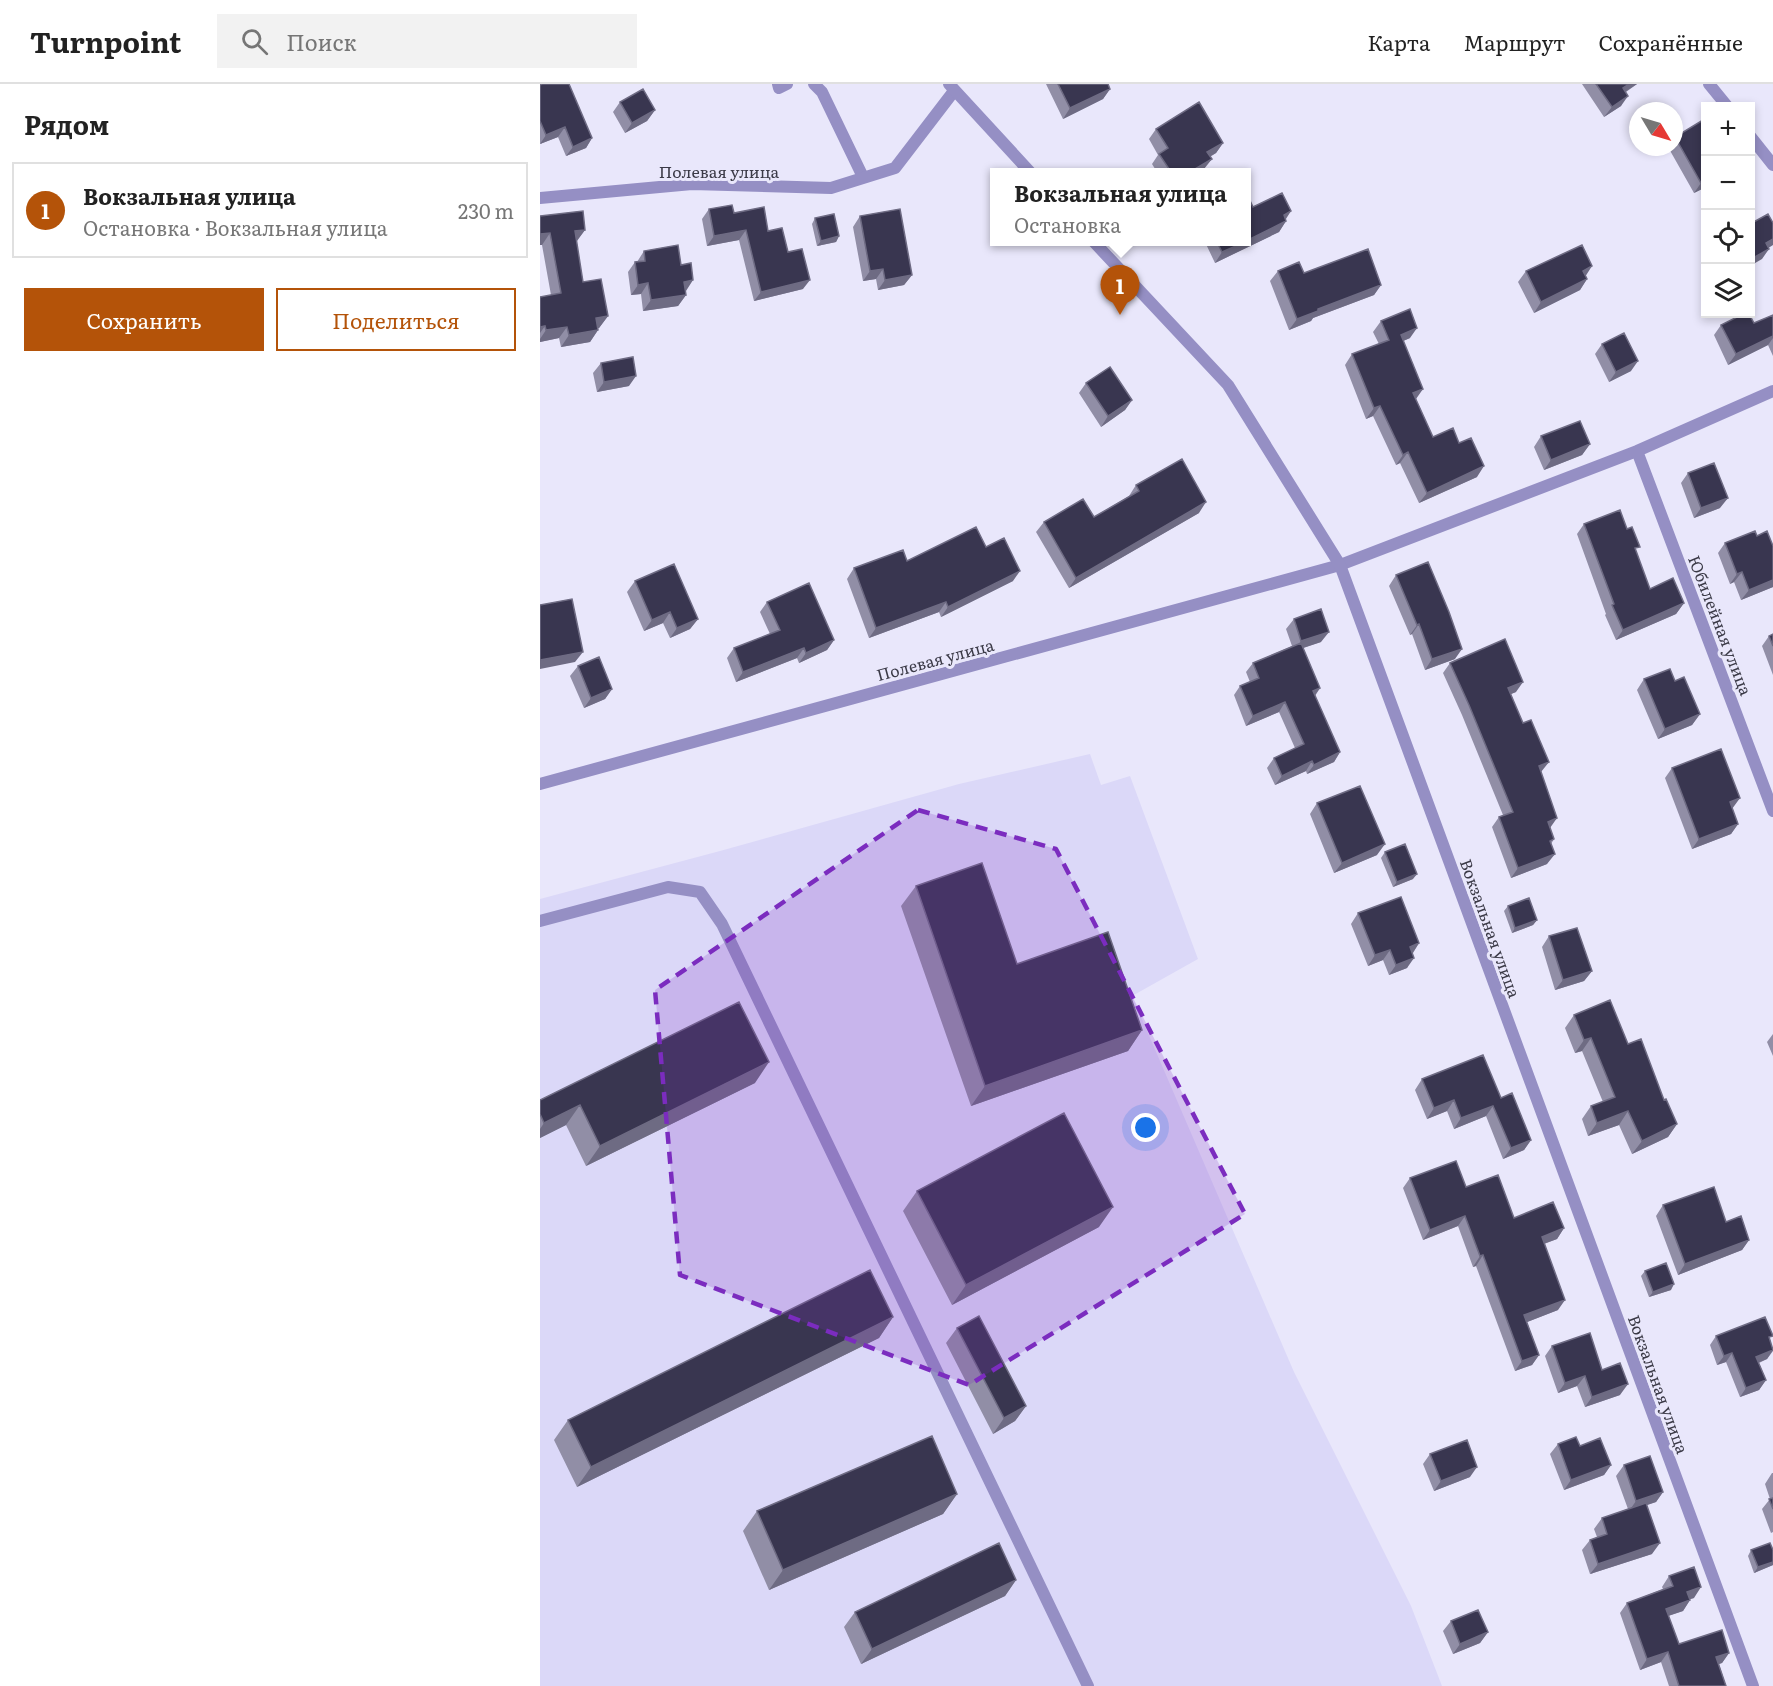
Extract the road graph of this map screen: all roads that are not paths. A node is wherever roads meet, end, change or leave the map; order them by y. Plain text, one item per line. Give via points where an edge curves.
1 (778, 84) edge
2 (787, 84) edge
3 (814, 84) edge
4 (1709, 84) edge
5 (952, 87) edge
6 (1724, 102) edge
7 (1755, 142) edge
8 (1773, 165) edge
9 (1026, 168) edge
10 (863, 177) junction
11 (540, 198) edge
12 (1098, 246) edge
13 (1773, 391) edge
14 (1637, 451) junction
15 (1340, 565) junction
16 (540, 784) edge
17 (1773, 811) edge
18 (540, 921) edge
19 (1088, 1686) edge
20 (1753, 1686) edge

1 - 2 street via 779,88
3 - 10 street via 822,92
4 - 6 street
5 - 9 street
5 - 10 street, Полевая улица via 894,168
7 - 8 street
10 - 11 street, Полевая улица via 831,189 692,184
12 - 15 street, Вокзальная улица via 1228,385
13 - 14 street, Полевая улица
14 - 15 street, Полевая улица
14 - 17 street, Юбилейная улица
15 - 16 street, Полевая улица
15 - 20 street, Вокзальная улица
18 - 19 street via 668,887 700,892 722,924

